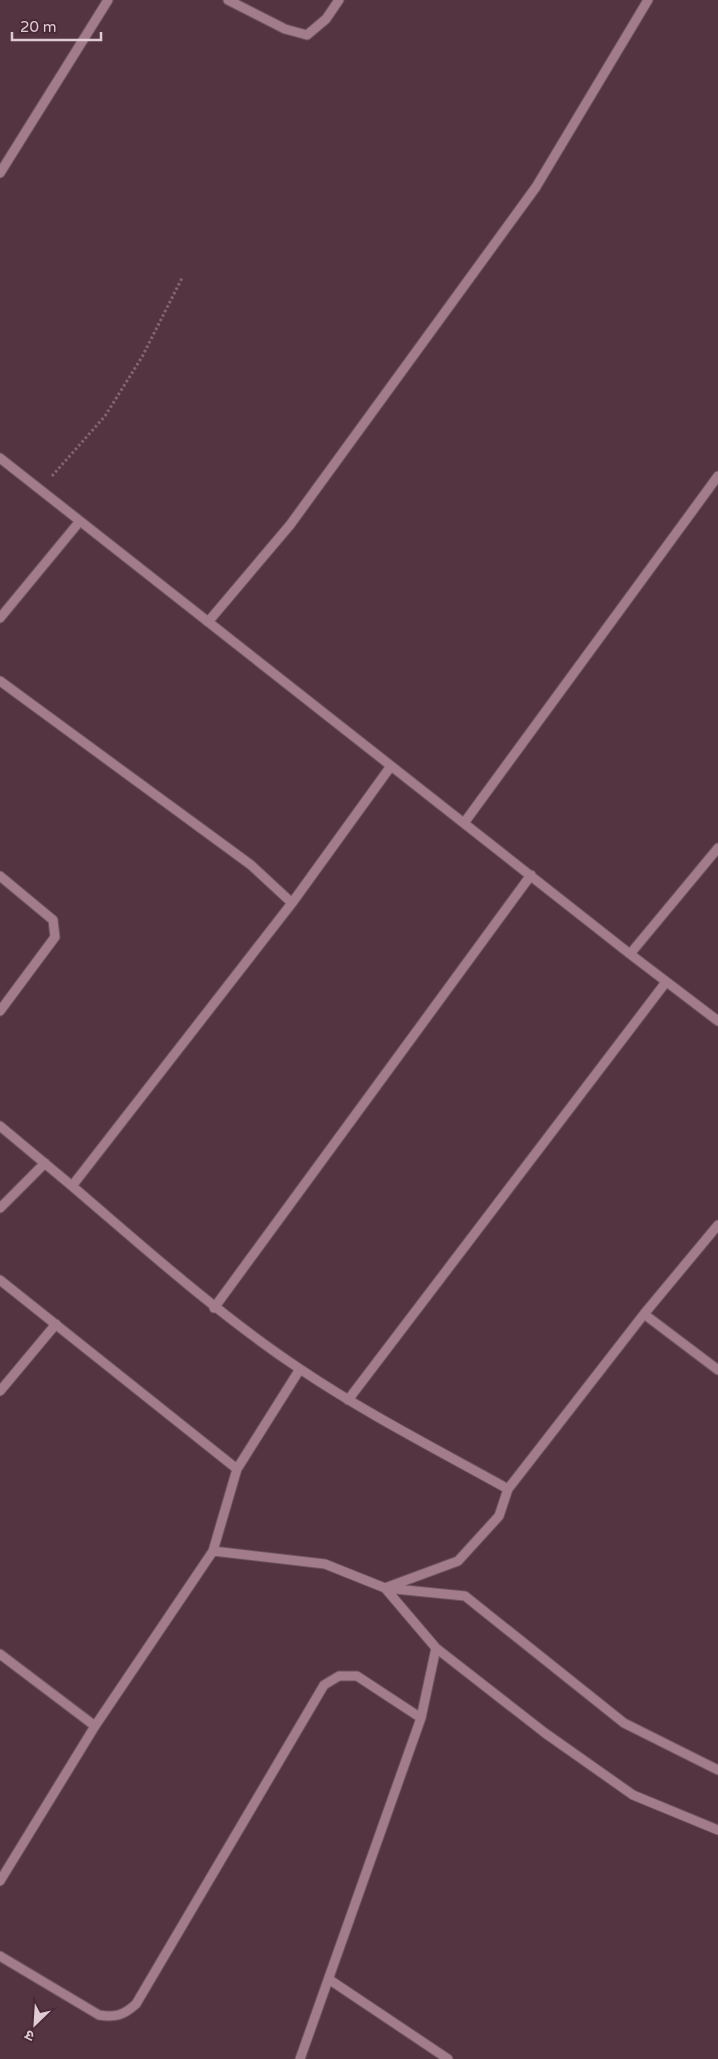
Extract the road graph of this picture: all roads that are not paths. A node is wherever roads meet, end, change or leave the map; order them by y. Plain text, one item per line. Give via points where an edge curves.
1 (108, 0) edge
2 (228, 0) edge
3 (338, 0) edge
4 (648, 0) edge
5 (0, 173) edge
6 (0, 458) edge
7 (718, 476) edge
8 (80, 521) junction
9 (0, 618) edge
10 (208, 622) junction
11 (0, 681) edge
12 (391, 766) junction
13 (464, 823) junction
14 (718, 848) edge
15 (530, 875) junction
16 (0, 876) edge
17 (292, 903) junction
18 (630, 954) junction
19 (666, 982) junction
20 (0, 1011) edge
21 (718, 1021) edge
22 (0, 1126) edge
23 (45, 1163) junction
24 (72, 1186) junction
25 (0, 1208) edge
26 (718, 1225) edge
27 (0, 1280) edge
28 (214, 1308) junction
29 (644, 1314) junction
30 (56, 1324) junction
31 (300, 1369) junction
32 (718, 1370) edge
33 (0, 1391) edge
34 (348, 1400) junction
35 (237, 1469) junction
36 (508, 1489) junction
37 (214, 1551) junction
38 (385, 1588) junction
39 (436, 1648) junction
40 (0, 1654) edge
41 (421, 1718) junction
42 (95, 1726) junction
43 (718, 1770) edge
44 (718, 1830) edge
45 (0, 1881) edge
46 (0, 1956) edge
47 (330, 1980) junction
48 (300, 2059) edge
49 (448, 2059) edge

1 - 5 street
2 - 3 street via 285,29 307,36 326,19
4 - 10 street via 536,187 290,525
6 - 8 street
7 - 13 street
8 - 9 street
8 - 10 street
10 - 12 street
11 - 17 street via 251,865
12 - 13 street
12 - 17 street
13 - 15 street
14 - 18 street
15 - 18 street
15 - 28 street
16 - 20 street via 53,920 55,937
17 - 24 street
18 - 19 street
19 - 21 street
19 - 34 street
22 - 23 street
23 - 24 street
23 - 25 street
24 - 28 street
26 - 29 street
27 - 30 street
28 - 31 street
29 - 32 street
29 - 36 street
30 - 33 street
30 - 35 street
31 - 34 street
31 - 35 street
34 - 36 street
35 - 37 street
36 - 38 street via 499,1516 458,1561
37 - 38 street via 326,1564
37 - 42 street
38 - 39 street
38 - 43 street via 465,1596 624,1723
39 - 41 street
39 - 44 street via 633,1796
40 - 42 street
41 - 46 street via 357,1676 339,1676 324,1685 136,2004 126,2014 99,2015
41 - 47 street
42 - 45 street
47 - 48 street
47 - 49 street

